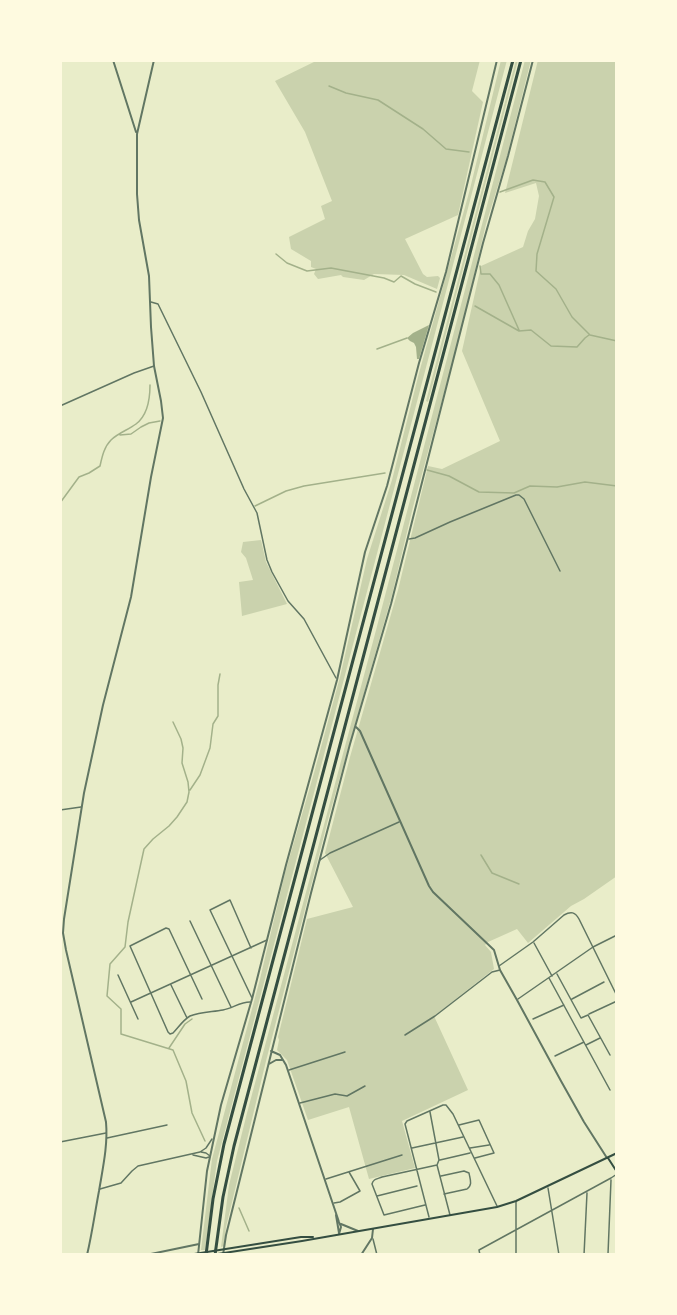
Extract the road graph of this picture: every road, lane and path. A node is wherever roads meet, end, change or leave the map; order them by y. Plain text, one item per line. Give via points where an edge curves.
1 (113, 60) edge
2 (154, 60) edge
3 (497, 60) edge
4 (513, 60) edge
5 (521, 60) edge
6 (533, 60) edge
7 (134, 124) junction
8 (140, 124) junction
9 (137, 134) junction
10 (150, 302) junction
11 (154, 366) junction
12 (60, 406) edge
13 (408, 539) junction
14 (560, 571) dead end
15 (337, 680) junction
16 (356, 727) junction
17 (82, 806) junction
18 (60, 810) edge
19 (401, 822) junction
20 (320, 861) junction
21 (190, 921) dead end
22 (617, 935) edge
23 (268, 940) junction
24 (533, 942) junction
25 (593, 947) junction
26 (251, 948) junction
27 (231, 957) junction
28 (211, 966) junction
29 (499, 968) junction
30 (557, 973) junction
31 (118, 975) dead end
32 (190, 976) junction
33 (552, 976) junction
34 (549, 978) junction
35 (604, 982) dead end
36 (171, 985) junction
37 (151, 994) junction
38 (617, 996) edge
39 (202, 999) dead end
40 (571, 999) junction
41 (518, 1000) junction
42 (252, 1001) junction
43 (617, 1001) edge
44 (131, 1002) junction
45 (564, 1005) junction
46 (231, 1008) junction
47 (588, 1015) junction
48 (187, 1018) junction
49 (138, 1019) dead end
50 (533, 1019) dead end
51 (405, 1035) dead end
52 (601, 1038) junction
53 (584, 1042) junction
54 (586, 1045) junction
55 (271, 1051) junction
56 (345, 1052) dead end
57 (610, 1055) dead end
58 (555, 1056) dead end
59 (283, 1060) junction
60 (267, 1066) junction
61 (288, 1070) junction
62 (365, 1086) dead end
63 (610, 1090) dead end
64 (299, 1104) junction
65 (429, 1111) junction
66 (166, 1125) dead end
67 (458, 1126) junction
68 (107, 1132) junction
69 (214, 1136) junction
70 (464, 1137) junction
71 (107, 1138) junction
72 (60, 1142) edge
73 (436, 1143) junction
74 (490, 1144) junction
75 (412, 1148) junction
76 (469, 1148) junction
77 (200, 1152) junction
78 (471, 1153) junction
79 (617, 1153) edge
80 (192, 1154) junction
81 (402, 1155) dead end
82 (210, 1156) junction
83 (474, 1158) junction
84 (439, 1160) junction
85 (608, 1160) junction
86 (617, 1161) edge
87 (612, 1164) junction
88 (437, 1165) junction
89 (586, 1167) junction
90 (417, 1169) junction
91 (591, 1169) dead end
92 (348, 1172) junction
93 (617, 1173) edge
94 (440, 1176) junction
95 (611, 1178) junction
96 (325, 1180) junction
97 (417, 1186) dead end
98 (547, 1186) junction
99 (100, 1189) junction
100 (587, 1191) junction
101 (444, 1194) junction
102 (376, 1197) junction
103 (516, 1201) junction
104 (333, 1203) junction
105 (426, 1204) junction
106 (497, 1207) junction
107 (551, 1211) junction
108 (336, 1215) junction
109 (450, 1216) junction
110 (429, 1219) junction
111 (339, 1222) junction
112 (373, 1229) junction
113 (516, 1230) junction
114 (358, 1231) junction
115 (339, 1234) junction
116 (372, 1238) junction
117 (199, 1244) junction
118 (228, 1250) junction
119 (608, 1254) edge
120 (617, 1254) edge
121 (87, 1255) edge
122 (146, 1255) edge
123 (188, 1255) edge
124 (198, 1255) edge
125 (211, 1255) edge
126 (224, 1255) edge
127 (361, 1255) edge
128 (377, 1255) edge
129 (480, 1255) edge
130 (516, 1255) edge
131 (559, 1255) edge
132 (584, 1255) edge
133 (593, 1255) edge

1 - 7 street
2 - 8 street
3 - 15 street via 446,272 365,552
4 - 125 highway via 224,1144 213,1199
5 - 125 highway via 234,1146
6 - 13 street
7 - 8 street
7 - 9 street
8 - 9 street
9 - 10 street via 138,205
10 - 11 street
10 - 15 street via 158,304 257,513 272,572 288,602 304,619
11 - 12 street
11 - 17 street via 162,426 134,586
13 - 14 street via 519,495
13 - 16 street
15 - 23 street
16 - 19 street
16 - 20 street
17 - 18 street
17 - 68 street via 63,933
19 - 20 street
19 - 29 street via 433,892 494,950
20 - 55 street
21 - 28 street
22 - 25 street
23 - 26 street
23 - 42 street
24 - 25 street via 570,912 579,919
24 - 29 street
24 - 33 street
25 - 30 street
25 - 38 street
26 - 27 street
26 - 27 street via 230,900 210,910
27 - 28 street
27 - 42 street
28 - 32 street
28 - 46 street
29 - 41 street
29 - 51 street
30 - 33 street
30 - 40 street
31 - 44 street
32 - 36 street
32 - 37 street via 166,928 130,946
32 - 39 street
33 - 34 street
34 - 41 street
34 - 45 street
35 - 40 street
36 - 37 street
36 - 48 street
37 - 44 street
37 - 48 street via 169,1034
40 - 47 street via 581,1018
41 - 85 street
42 - 46 street
42 - 69 street
43 - 47 street
44 - 49 street
45 - 50 street
45 - 53 street
46 - 48 street
47 - 52 street
52 - 54 street
52 - 57 street
53 - 54 street
53 - 58 street
54 - 63 street
55 - 59 street
55 - 60 street
56 - 61 street
59 - 60 street
59 - 61 street
60 - 126 street
61 - 64 street
62 - 64 street via 347,1096 335,1094
64 - 96 street
65 - 67 street via 447,1105
65 - 73 street
65 - 75 street via 405,1122
66 - 71 street
67 - 70 street
67 - 74 street via 479,1120
68 - 71 street
68 - 72 street
69 - 77 street
69 - 82 street
70 - 73 street
70 - 76 street
71 - 99 street
73 - 75 street
73 - 84 street
74 - 76 street
74 - 83 street via 494,1153
75 - 90 street
76 - 78 street
77 - 80 street
77 - 82 street
78 - 83 street
78 - 84 street
79 - 85 main road
80 - 82 street
80 - 99 street via 138,1167 121,1183
81 - 92 street
82 - 117 street
83 - 106 street
84 - 88 street
85 - 87 main road
85 - 89 main road
86 - 87 street
87 - 93 main road
88 - 90 street
88 - 94 street
89 - 91 main road
89 - 98 main road
90 - 102 street via 374,1179
90 - 105 street
92 - 96 street
92 - 104 street via 360,1191
93 - 95 street
94 - 101 street
94 - 101 street via 469,1173 470,1187
95 - 100 street
95 - 119 street
96 - 104 street
97 - 102 street
98 - 103 main road
98 - 107 street
99 - 121 street
100 - 107 street
100 - 132 street
101 - 109 street
102 - 105 street via 384,1215
103 - 106 main road
103 - 113 street
104 - 108 street
105 - 110 street
106 - 109 main road
107 - 113 street
107 - 131 street
108 - 111 street
108 - 115 street
109 - 110 main road
110 - 112 main road
111 - 114 street
111 - 115 street
112 - 114 main road
112 - 116 street
113 - 129 street via 479,1250
113 - 130 street
114 - 115 main road
115 - 118 main road
116 - 127 street
116 - 128 street
117 - 122 street
117 - 124 street
118 - 123 main road
118 - 125 main road
119 - 120 street
119 - 133 street

